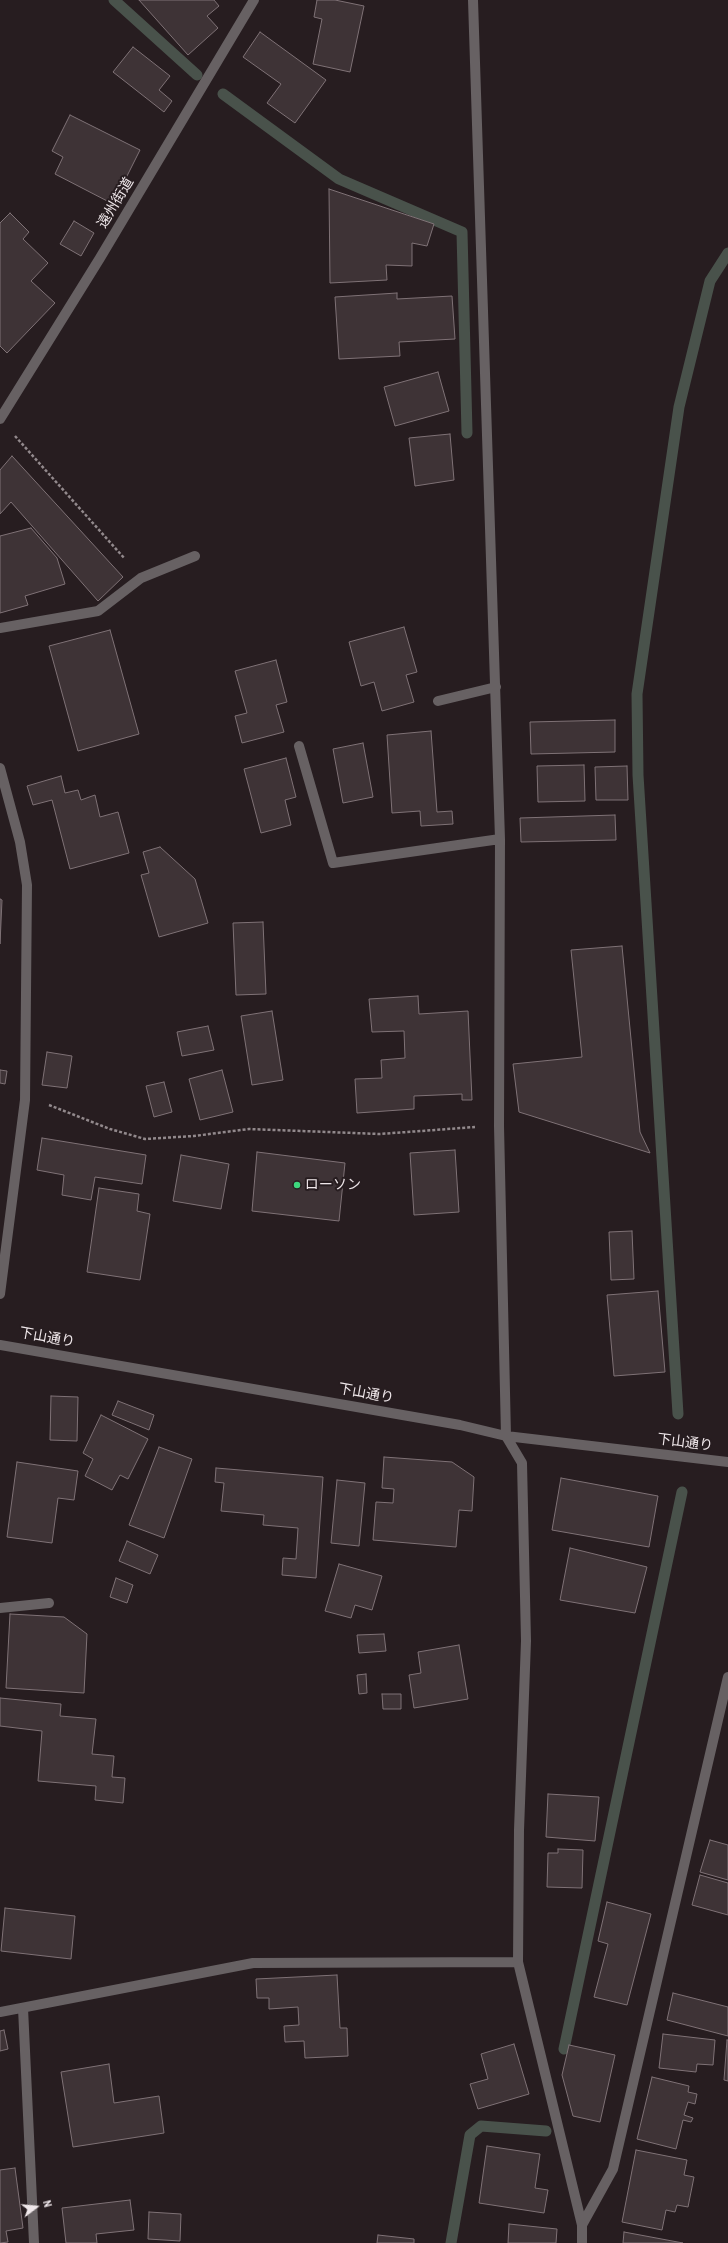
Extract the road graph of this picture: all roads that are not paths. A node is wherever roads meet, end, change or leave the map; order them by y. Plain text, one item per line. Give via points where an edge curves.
1 (254, 0) edge
2 (473, 0) edge
3 (0, 419) edge
4 (195, 556) dead end
5 (0, 628) edge
6 (496, 687) junction
7 (438, 701) dead end
8 (299, 746) dead end
9 (0, 768) edge
10 (500, 839) junction
11 (0, 1294) edge
12 (0, 1345) edge
13 (506, 1436) junction
14 (728, 1462) edge
15 (49, 1603) dead end
16 (0, 1608) edge
17 (728, 1677) edge
18 (518, 1962) junction
19 (22, 2008) junction
20 (0, 2012) edge
21 (582, 2225) junction
22 (34, 2243) edge
23 (582, 2243) edge

1 - 3 street, 遠州街道 via 100,258
2 - 6 street
4 - 5 street via 141,578 98,611
6 - 7 street
6 - 10 street
8 - 10 street via 333,862
9 - 11 street via 20,842 27,885 25,1100
10 - 13 street via 499,1126
12 - 13 street, 下山通り via 460,1425
13 - 14 street, 下山通り
13 - 18 street via 522,1463 526,1640
15 - 16 street
17 - 21 street via 613,2170
18 - 19 street via 253,1963
18 - 21 street
19 - 20 street
19 - 22 street
21 - 23 street

